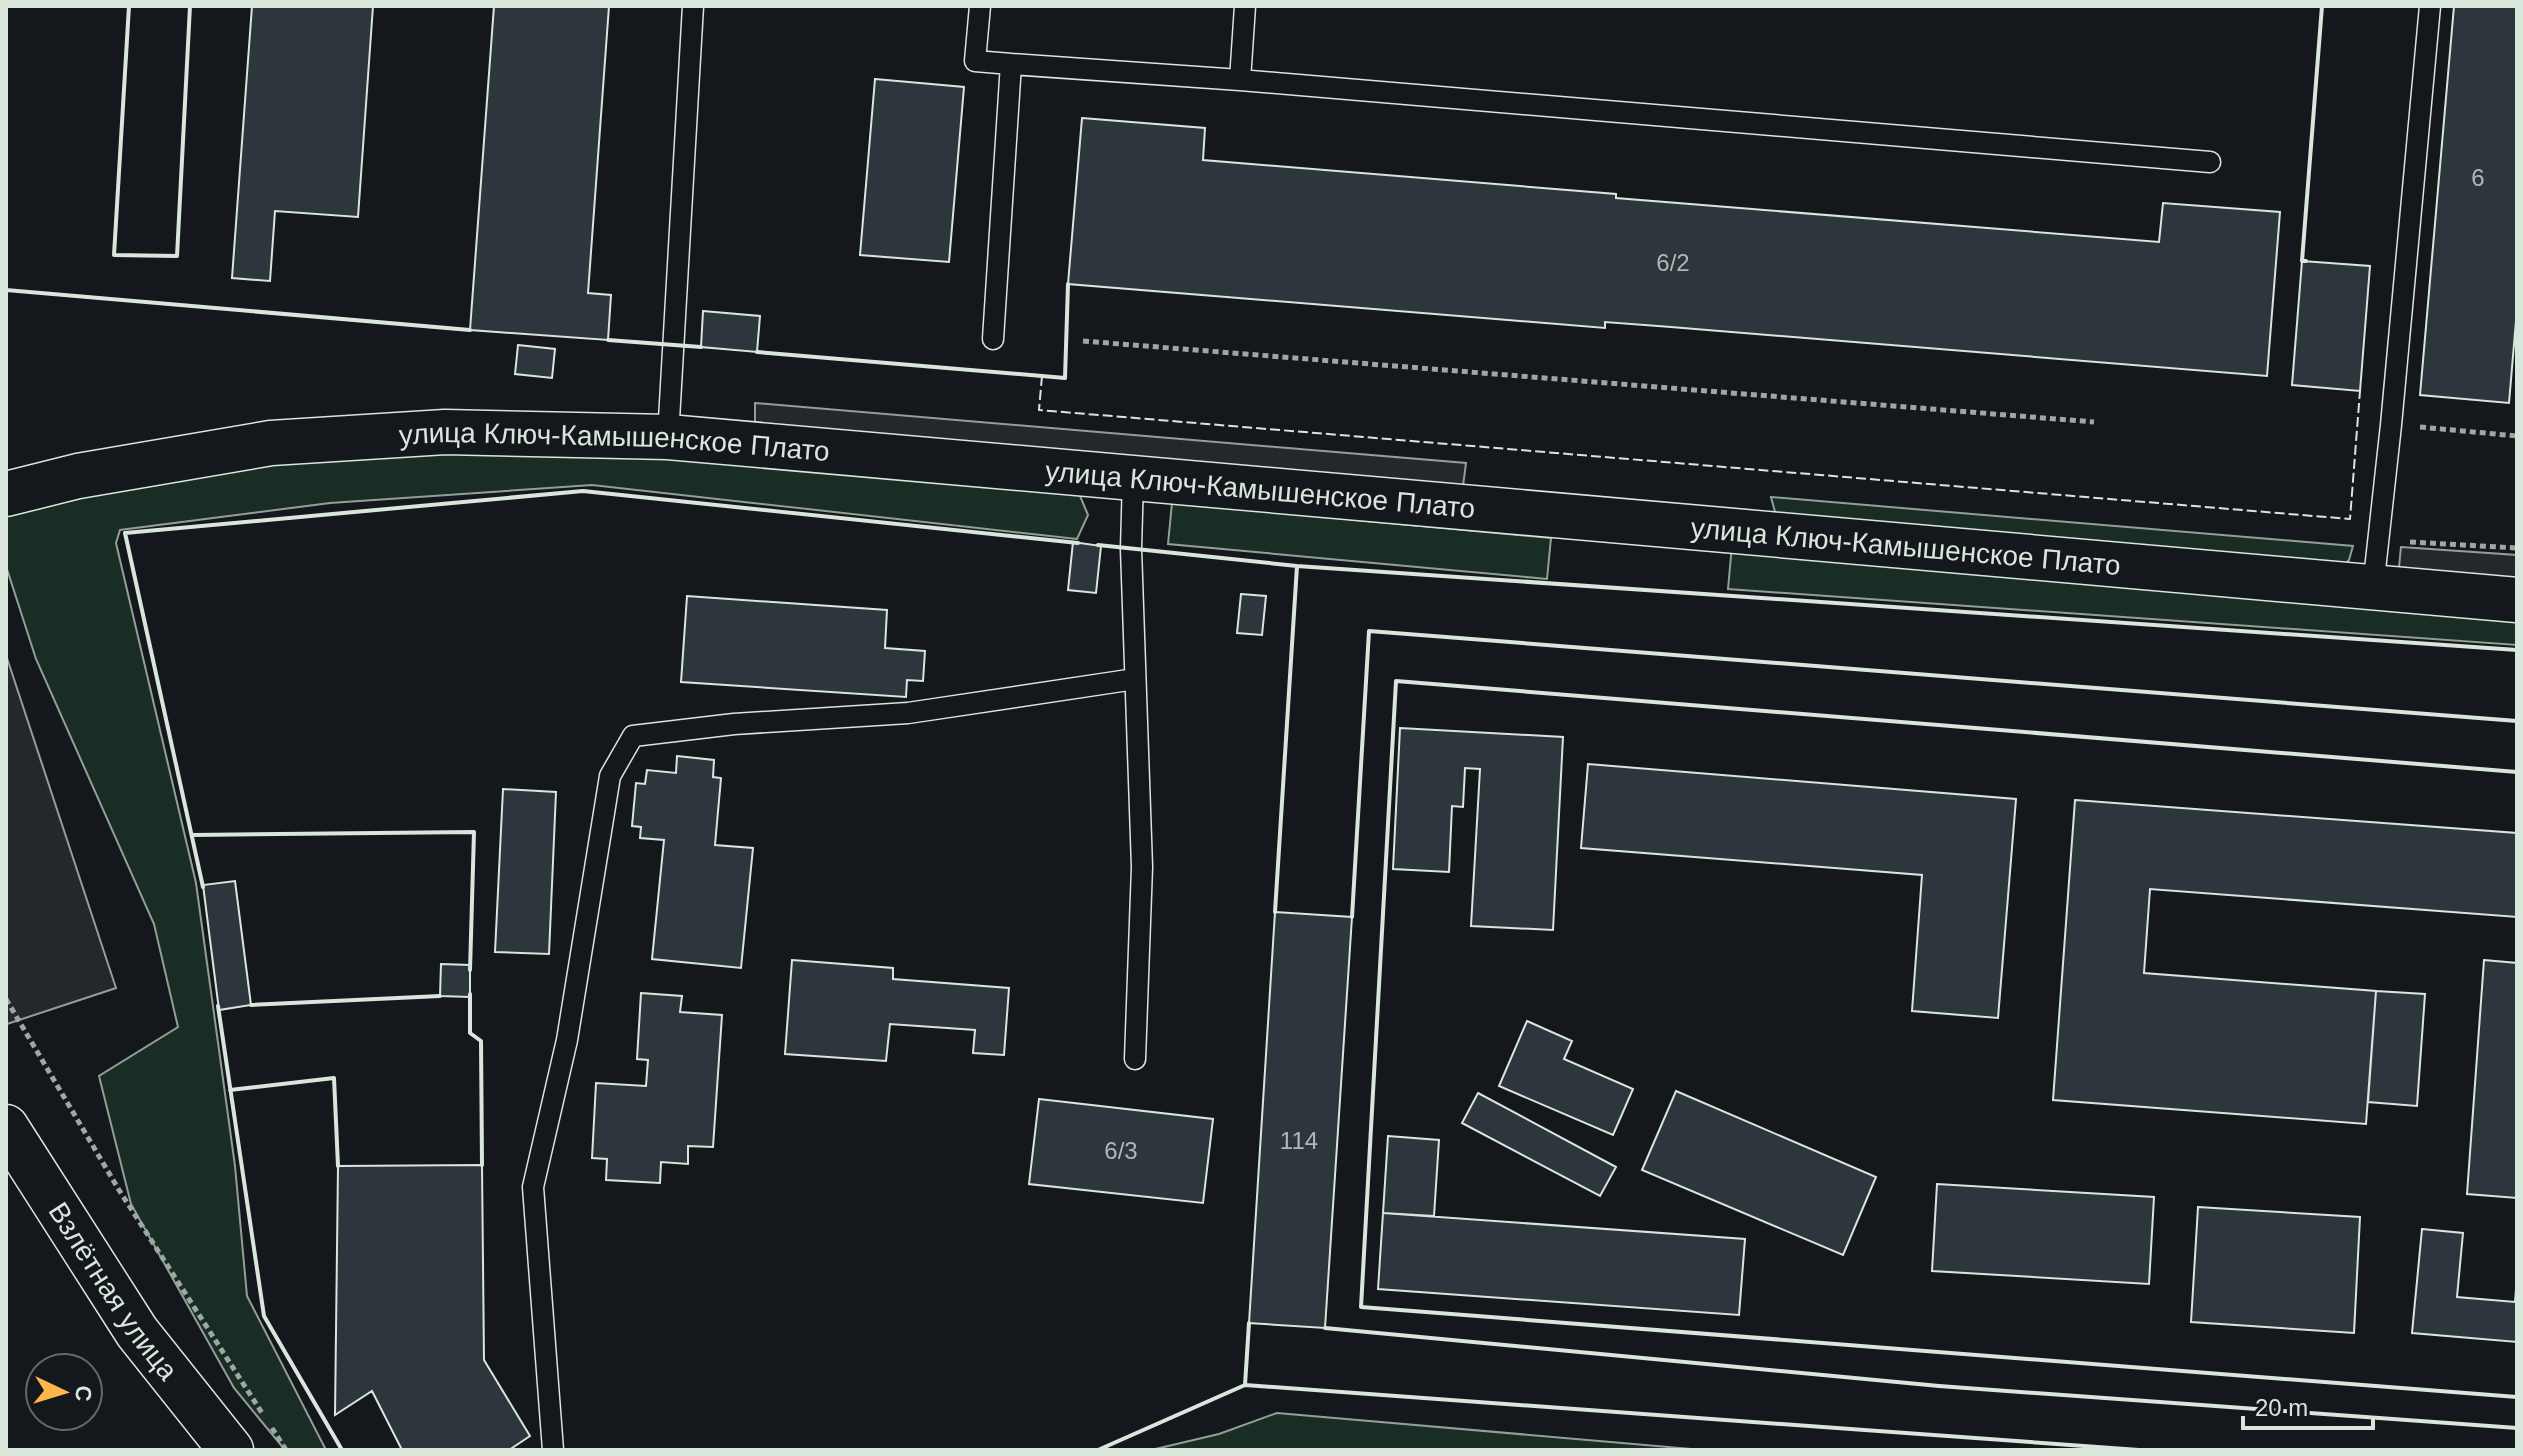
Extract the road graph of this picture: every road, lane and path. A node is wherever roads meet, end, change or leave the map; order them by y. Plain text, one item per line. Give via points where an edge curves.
1 (693, 6) edge
2 (980, 6) edge
3 (1245, 6) edge
4 (2430, 6) edge
5 (1011, 64) junction
6 (1240, 80) junction
7 (2210, 162) dead end
8 (993, 339) dead end
9 (1083, 341) dead end
10 (2094, 422) dead end
11 (2391, 425) junction
12 (2517, 436) edge
13 (668, 437) junction
14 (1133, 478) junction
15 (6, 494) edge
16 (2373, 588) junction
17 (2517, 600) edge
18 (1135, 679) junction
19 (6, 999) edge
20 (1135, 1059) dead end
21 (6, 1127) edge
22 (231, 1450) edge
23 (286, 1450) edge
24 (553, 1450) edge

1 - 13 lane
2 - 5 lane via 975,61
3 - 6 lane
4 - 11 lane
5 - 6 lane
5 - 8 lane
6 - 7 lane
9 - 10 path
11 - 12 path
11 - 16 lane
13 - 14 street, улица Ключ-Камышенское Плато
13 - 15 street, улица Ключ-Камышенское Плато via 445,432 271,443 78,476
14 - 16 street, улица Ключ-Камышенское Плато
14 - 18 lane
16 - 17 street, улица Ключ-Камышенское Плато
18 - 20 lane via 1142,867
18 - 24 lane via 908,713 633,736 610,776 567,1040 533,1187
19 - 23 path via 119,1190
21 - 22 street, Взлётная улица via 137,1332

